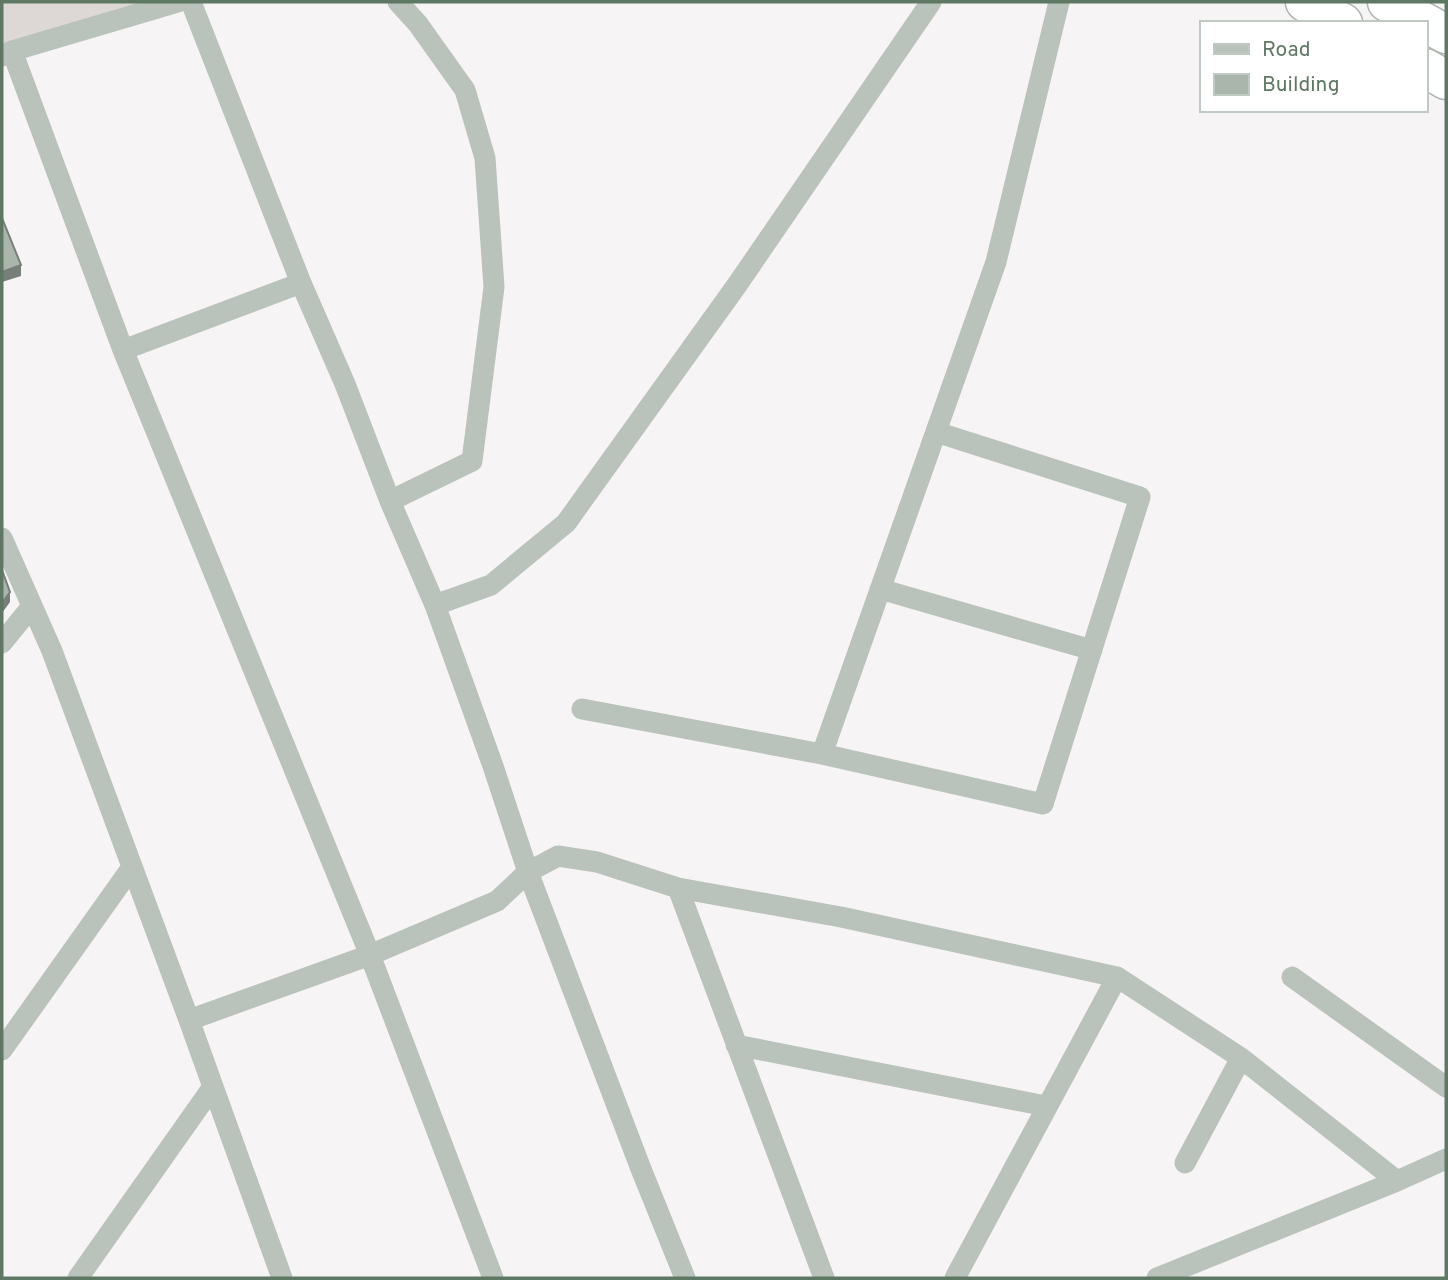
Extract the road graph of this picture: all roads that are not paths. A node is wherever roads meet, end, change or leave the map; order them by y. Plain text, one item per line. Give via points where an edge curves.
1 (178, 2) edge
2 (191, 2) edge
3 (398, 2) edge
4 (931, 2) edge
5 (1059, 2) edge
6 (1305, 2) edge
7 (1387, 2) edge
8 (1339, 21) edge
9 (1422, 21) edge
10 (1427, 24) edge
11 (1446, 34) edge
12 (7, 53) edge
13 (1427, 69) edge
14 (1446, 80) edge
15 (301, 283) junction
16 (123, 350) junction
17 (936, 432) junction
18 (390, 501) junction
19 (2, 537) edge
20 (880, 589) junction
21 (435, 605) junction
22 (32, 606) junction
23 (2, 643) edge
24 (1092, 650) junction
25 (582, 709) dead end
26 (822, 754) junction
27 (132, 867) junction
28 (528, 872) junction
29 (678, 888) junction
30 (370, 954) junction
31 (1292, 977) dead end
32 (1117, 978) junction
33 (189, 1020) junction
34 (736, 1045) junction
35 (2, 1050) edge
36 (1241, 1058) junction
37 (1446, 1087) edge
38 (212, 1088) junction
39 (1046, 1106) junction
40 (1446, 1159) edge
41 (1185, 1163) dead end
42 (1397, 1181) junction
43 (78, 1278) edge
44 (282, 1278) edge
45 (493, 1278) edge
46 (685, 1278) edge
47 (824, 1278) edge
48 (955, 1278) edge
49 (1157, 1278) edge

1 - 12 street
2 - 15 street
3 - 18 street via 464,90 485,158 494,287 472,461
4 - 21 street via 566,523 491,585
5 - 17 street via 996,262
6 - 8 highway
7 - 9 highway
10 - 11 highway
12 - 16 street
13 - 14 highway
15 - 16 street
15 - 18 street
16 - 30 street
17 - 20 street
17 - 24 street via 1140,497
18 - 21 street
19 - 22 street
20 - 24 street
20 - 26 street
21 - 28 street
22 - 23 street
22 - 27 street
24 - 26 street via 1043,804
25 - 26 street
27 - 33 street
27 - 35 street
28 - 29 street via 558,856 597,862
28 - 30 street via 497,901
28 - 46 street
29 - 32 street via 841,916
29 - 34 street
30 - 33 street
30 - 45 street
31 - 37 street
32 - 36 street
32 - 39 street
33 - 38 street
34 - 39 street
34 - 47 street
36 - 41 street
36 - 42 street
38 - 43 street
38 - 44 street
39 - 48 street
40 - 42 street
42 - 49 street

